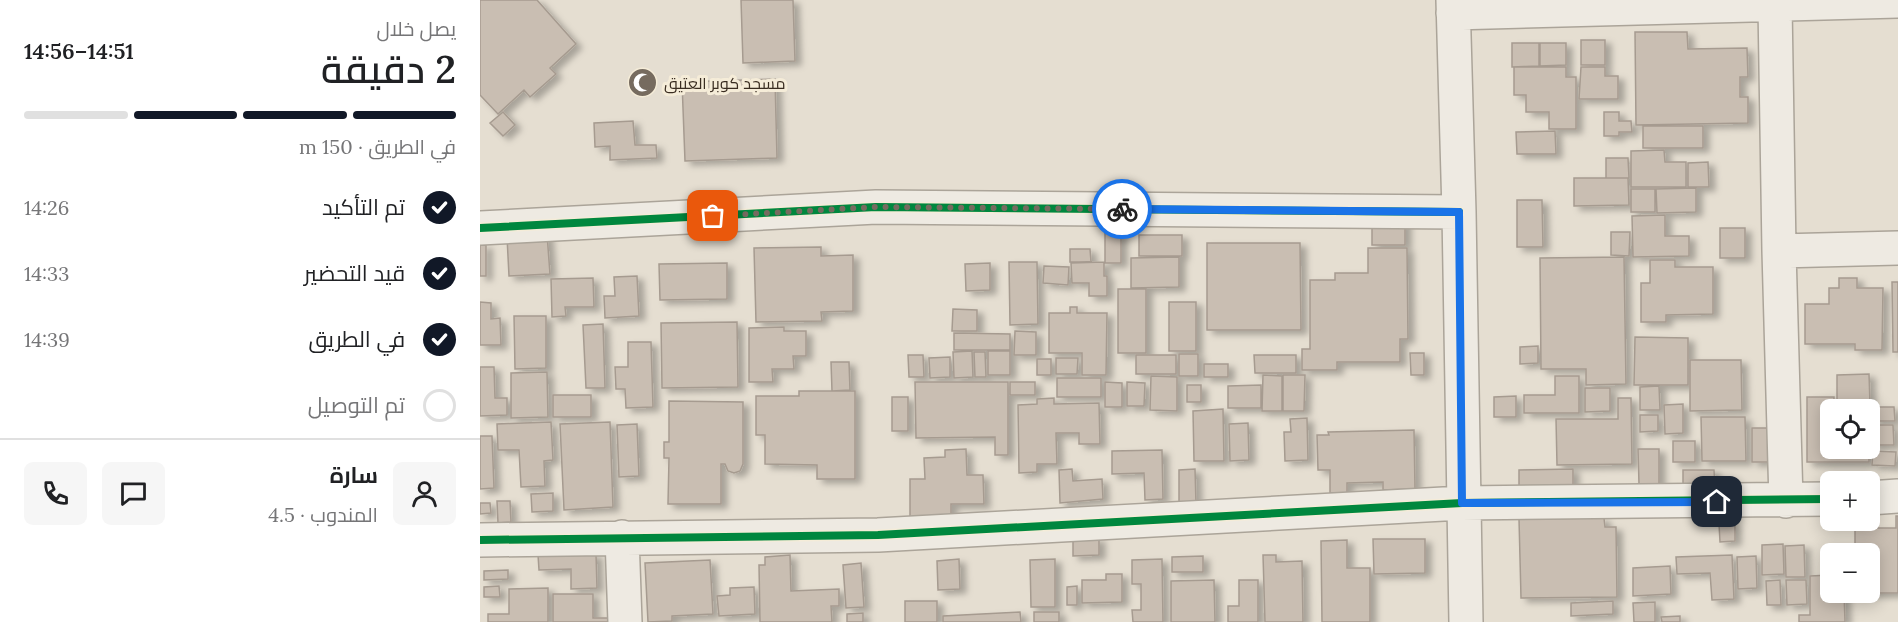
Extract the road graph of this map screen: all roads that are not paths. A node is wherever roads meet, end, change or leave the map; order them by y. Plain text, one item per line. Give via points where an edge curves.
1 (1898, 1) edge
2 (1775, 5) junction
3 (1453, 7) edge
4 (1459, 212) junction
5 (480, 228) edge
6 (1898, 248) edge
7 (1779, 250) junction
8 (1898, 496) edge
9 (1880, 497) edge
10 (1820, 499) edge
11 (1786, 501) junction
12 (1462, 503) junction
13 (622, 537) junction
14 (480, 540) edge
15 (625, 622) edge
16 (1466, 622) edge

1 - 2 street
2 - 3 street
2 - 7 street
3 - 4 street
4 - 5 street via 876,207
4 - 12 street
6 - 7 street
7 - 11 street
8 - 9 street
10 - 11 street
11 - 12 street
12 - 13 street via 878,535
12 - 16 street
13 - 14 street
13 - 15 street

